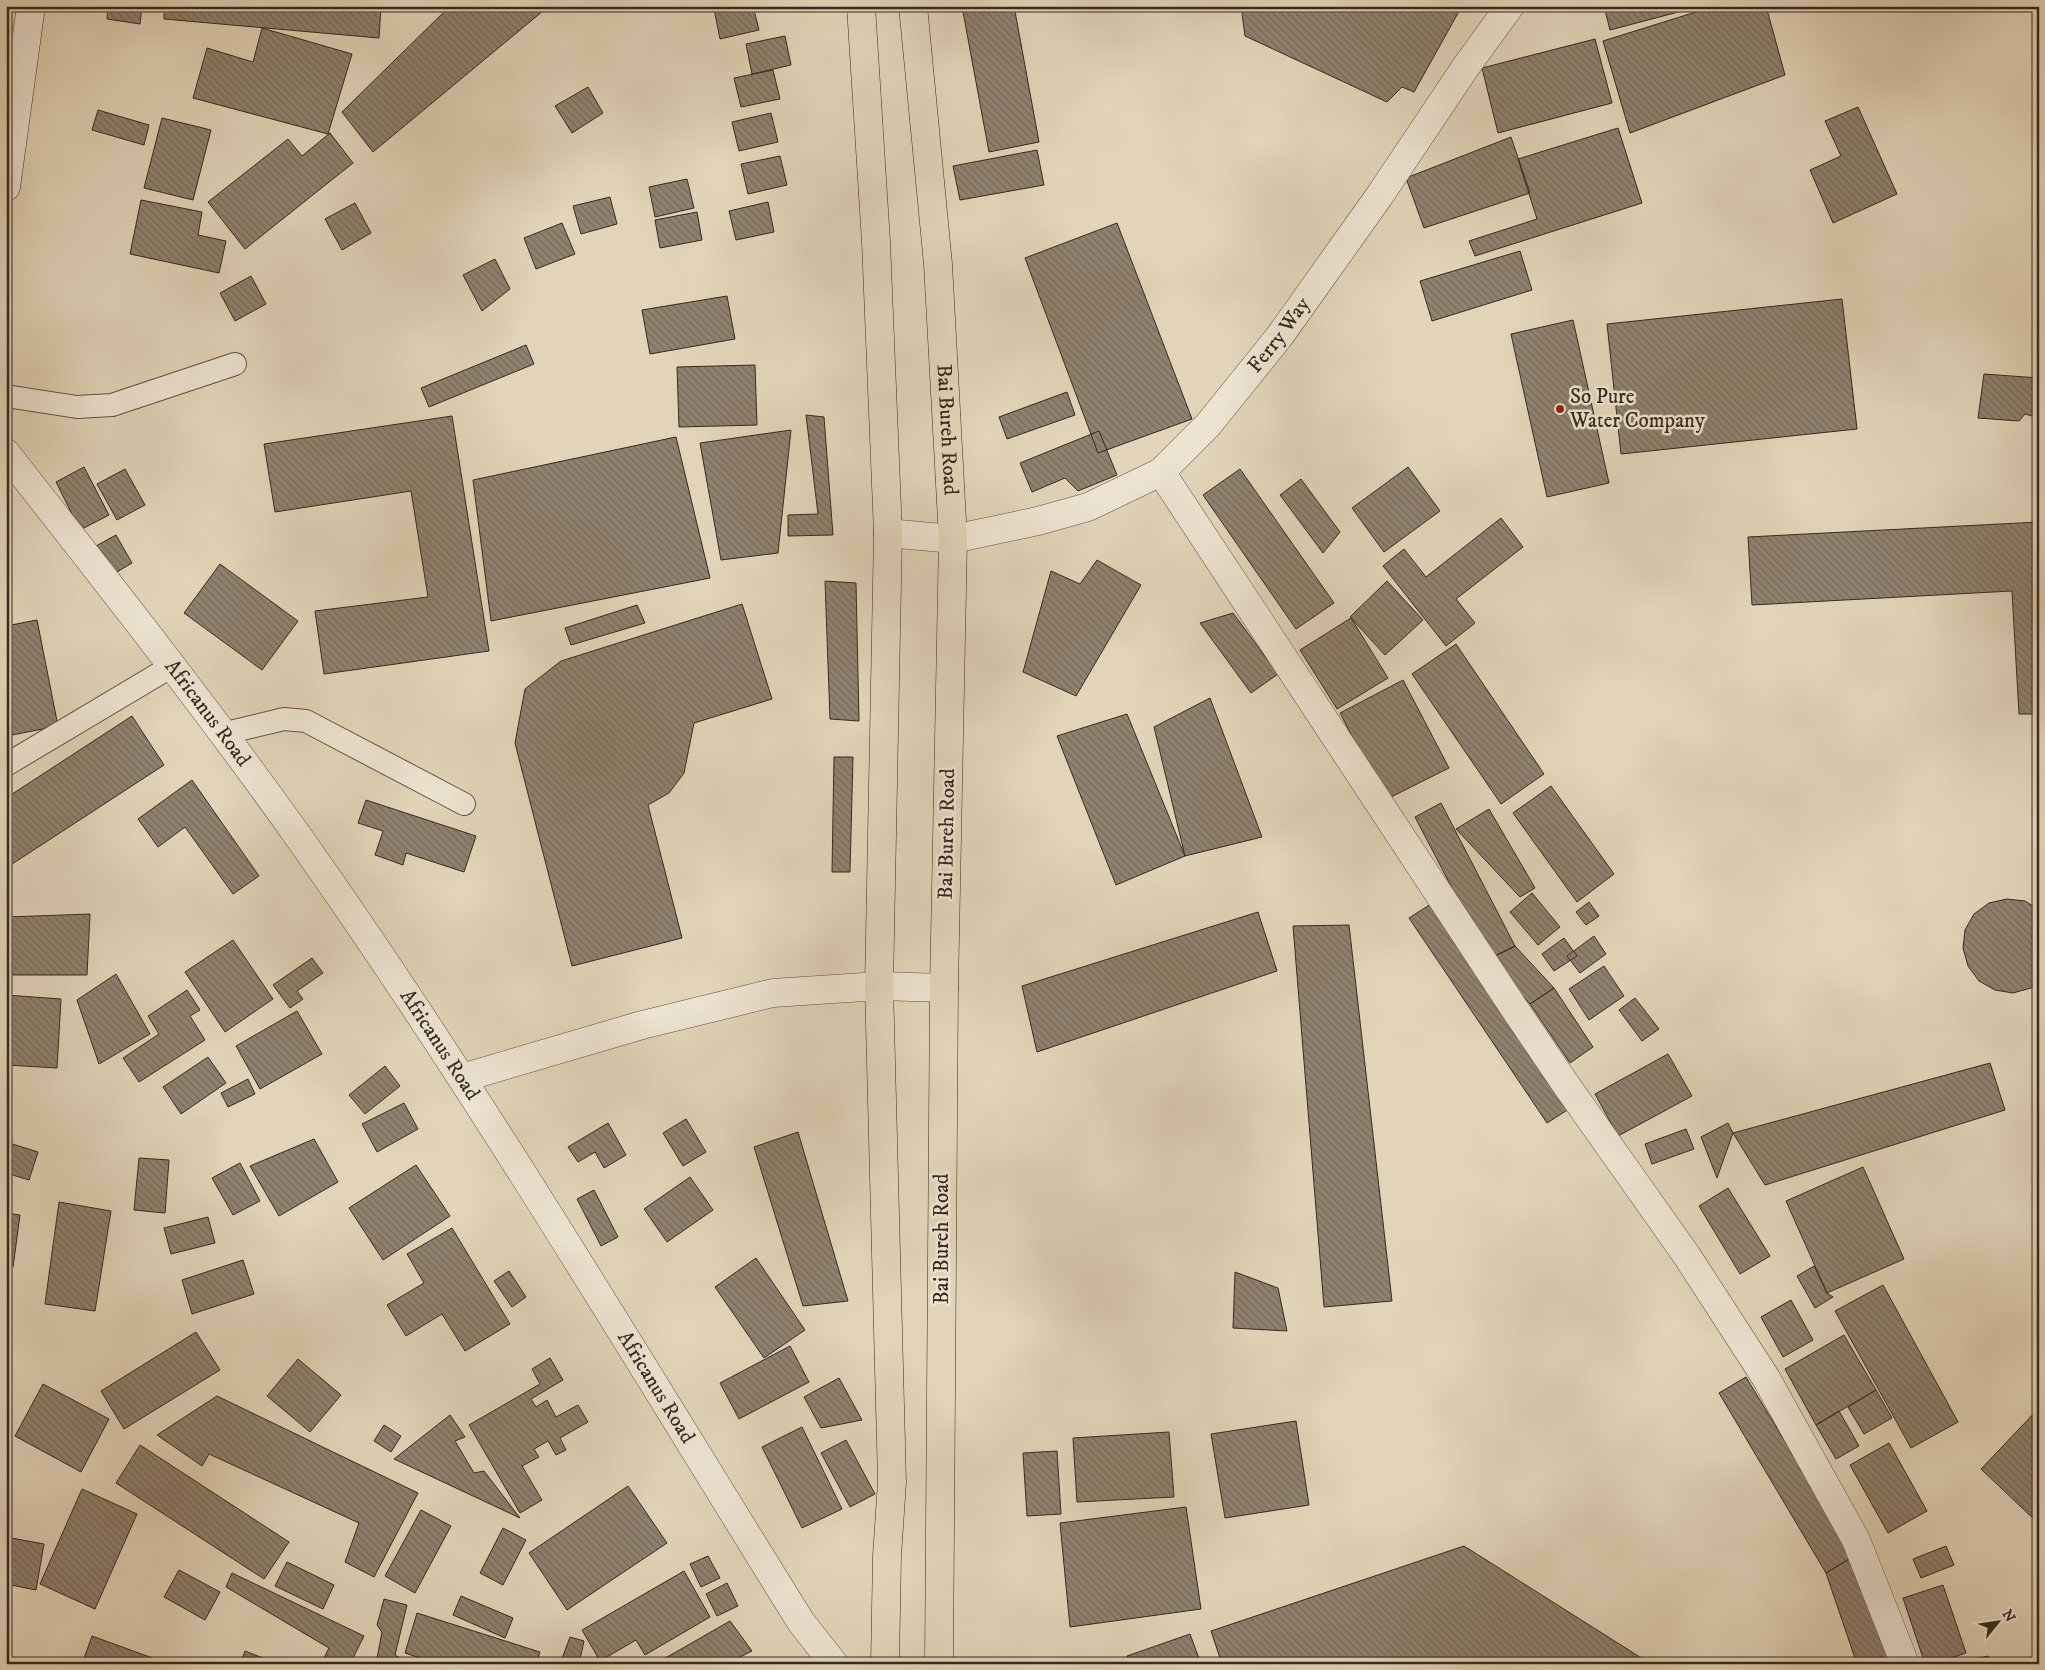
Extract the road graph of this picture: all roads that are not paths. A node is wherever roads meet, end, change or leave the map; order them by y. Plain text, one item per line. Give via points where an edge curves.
1 (30, 6) edge
2 (861, 6) edge
3 (913, 6) edge
4 (1510, 6) edge
5 (6, 187) edge
6 (235, 364) dead end
7 (6, 396) edge
8 (6, 453) edge
9 (1161, 472) junction
10 (888, 533) junction
11 (953, 538) junction
12 (172, 666) junction
13 (222, 734) junction
14 (6, 766) edge
15 (464, 804) dead end
16 (879, 986) junction
17 (944, 988) junction
18 (462, 1078) junction
19 (834, 1664) edge
20 (885, 1664) edge
21 (939, 1664) edge
22 (1905, 1664) edge

1 - 5 street
2 - 10 highway via 876,242
3 - 11 highway, Bai Bureh Road via 938,264
4 - 9 street, Ferry Way via 1279,337 1208,425
6 - 7 lane via 112,405 77,407
8 - 12 street, Africanus Road
9 - 11 street, Ferry Way via 1088,506 1038,521
9 - 22 street via 1517,1013 1687,1256 1766,1378 1856,1540
10 - 11 street, Ferry Way
10 - 16 highway
11 - 17 highway, Bai Bureh Road
12 - 13 street, Africanus Road
12 - 14 lane
13 - 15 lane via 284,719 306,721
13 - 18 street, Africanus Road via 295,832
16 - 17 street
16 - 18 street via 773,993 642,1024
16 - 20 highway via 892,1482
17 - 21 highway, Bai Bureh Road
18 - 19 street, Africanus Road via 801,1622

